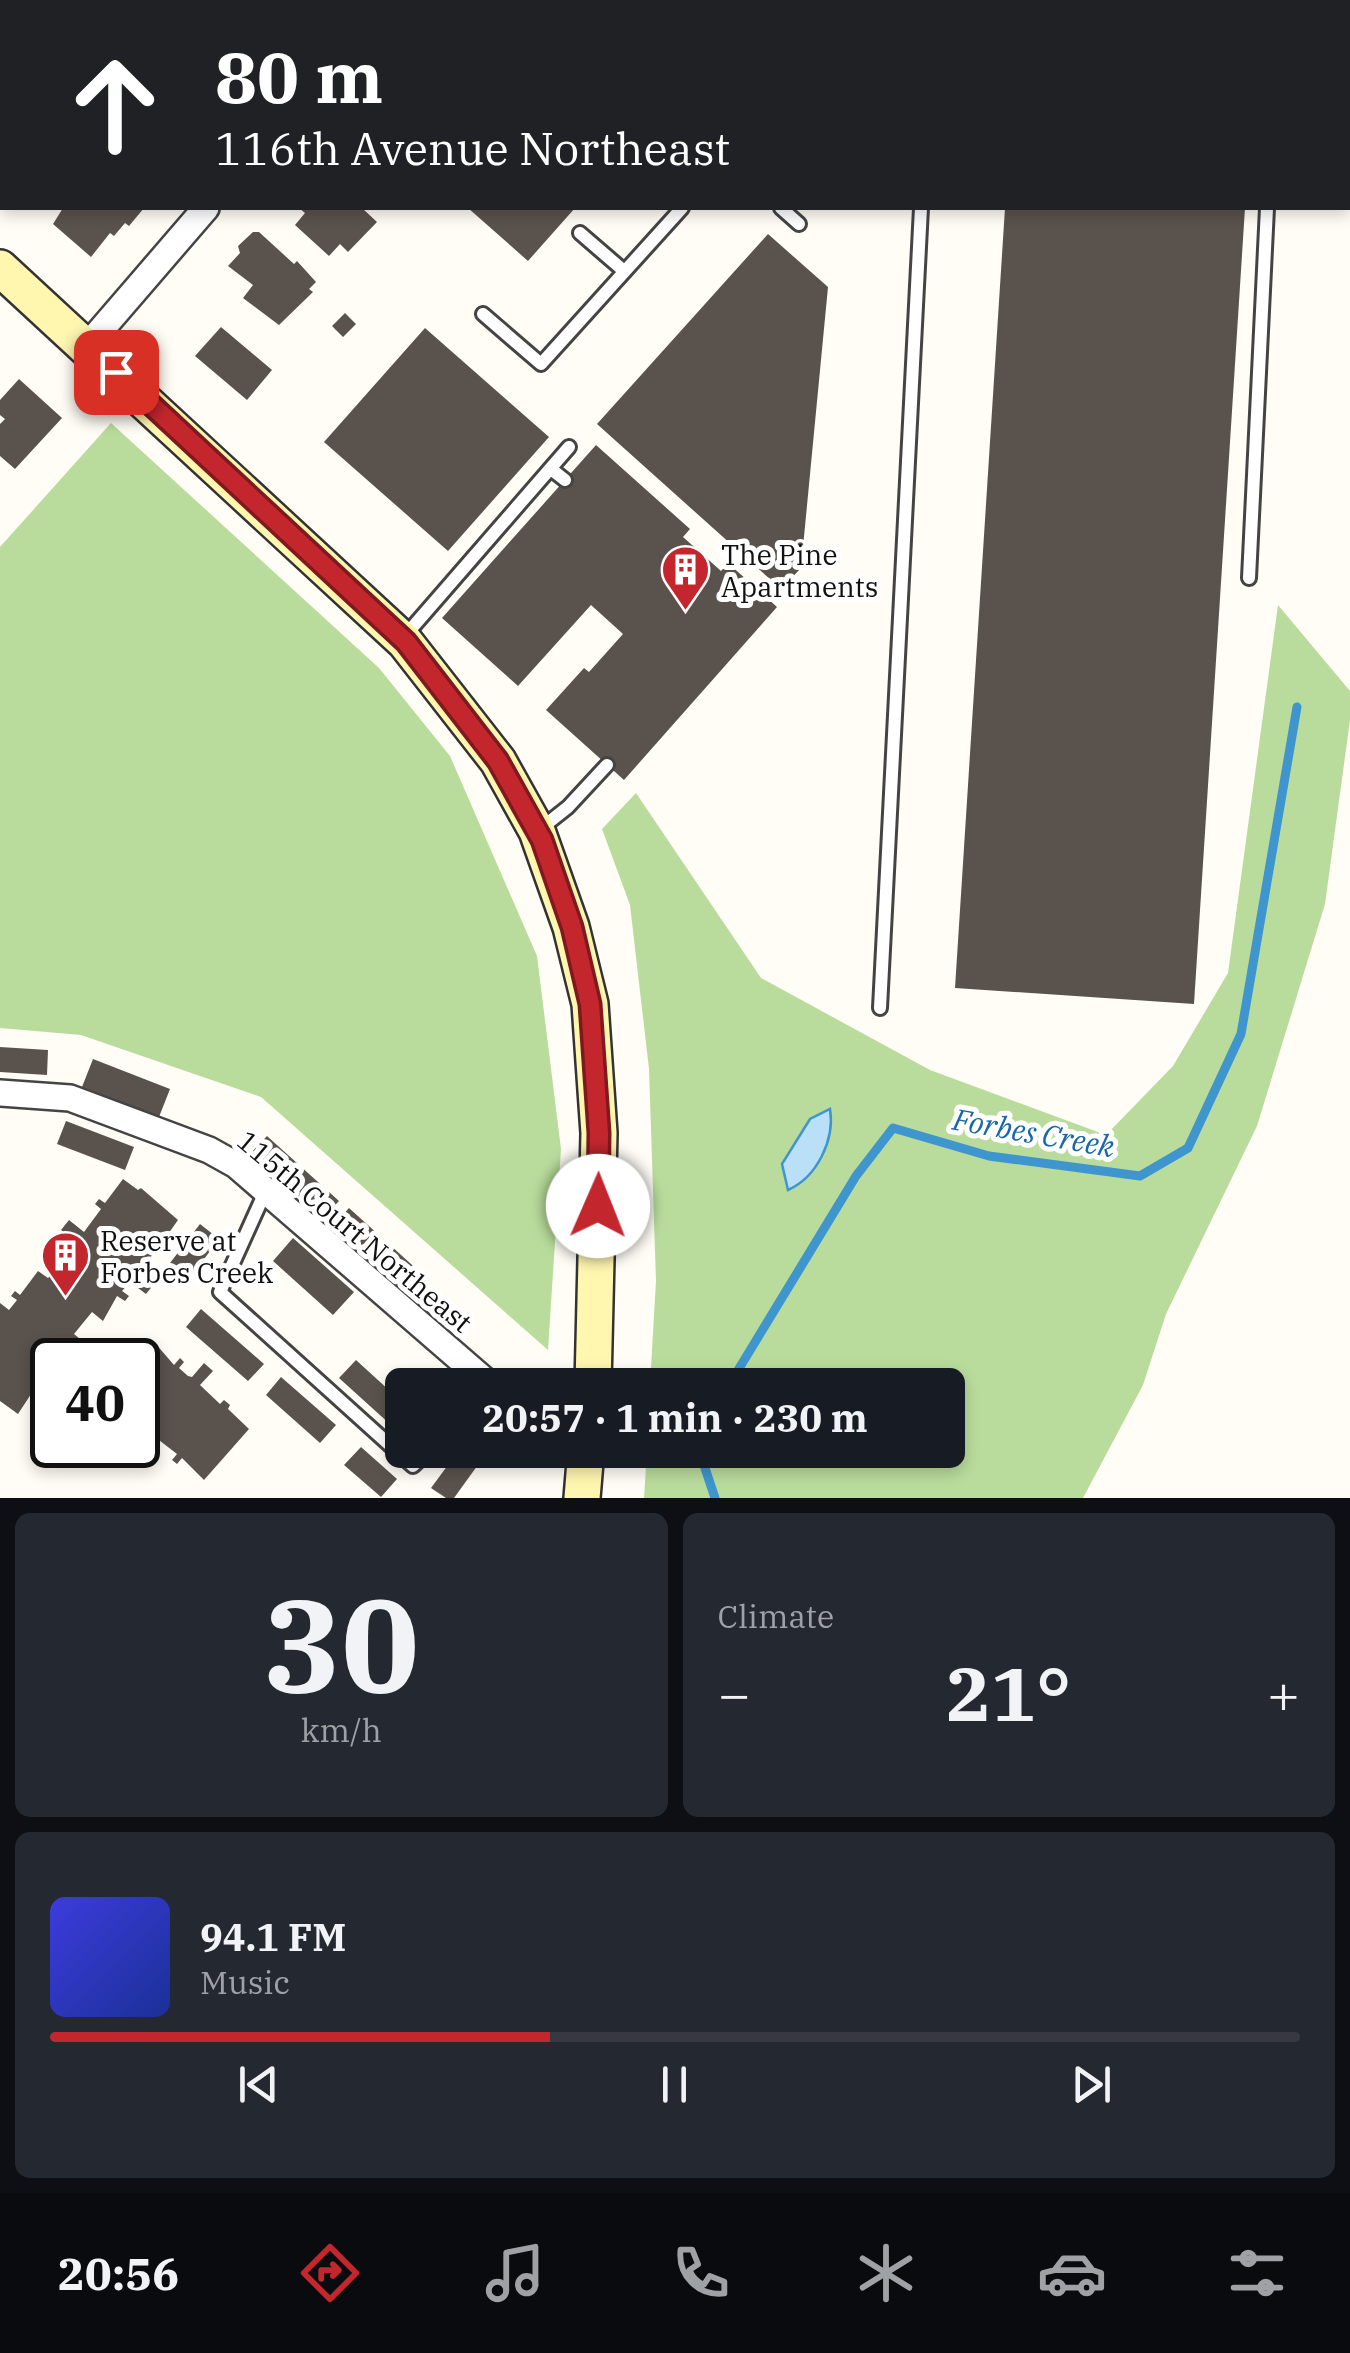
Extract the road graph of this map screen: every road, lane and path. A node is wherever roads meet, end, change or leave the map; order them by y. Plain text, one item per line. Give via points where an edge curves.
1 (204, 210) edge
2 (680, 210) edge
3 (783, 210) edge
4 (921, 210) edge
5 (1268, 210) edge
6 (800, 224) dead end
7 (580, 233) dead end
8 (0, 268) edge
9 (624, 271) junction
10 (483, 314) dead end
11 (88, 346) junction
12 (569, 447) dead end
13 (551, 468) junction
14 (565, 480) dead end
15 (1249, 578) dead end
16 (402, 638) junction
17 (607, 765) dead end
18 (539, 836) junction
19 (880, 1008) dead end
20 (0, 1093) edge
21 (266, 1190) junction
22 (470, 1368) edge
23 (593, 1368) edge
24 (385, 1441) edge
25 (584, 1468) edge
26 (582, 1498) edge

1 - 11 street
2 - 9 lane
3 - 6 lane
4 - 19 lane
5 - 15 lane
7 - 9 lane
8 - 11 street
9 - 10 lane via 541,364
11 - 16 street
12 - 13 lane
13 - 14 lane
13 - 16 lane
16 - 18 street via 498,761
17 - 18 lane
18 - 23 street via 572,927 590,1004 599,1133
20 - 21 street, 115th Court Northeast via 70,1098 209,1150
21 - 22 street, 115th Court Northeast
21 - 24 lane via 220,1292
25 - 26 street

